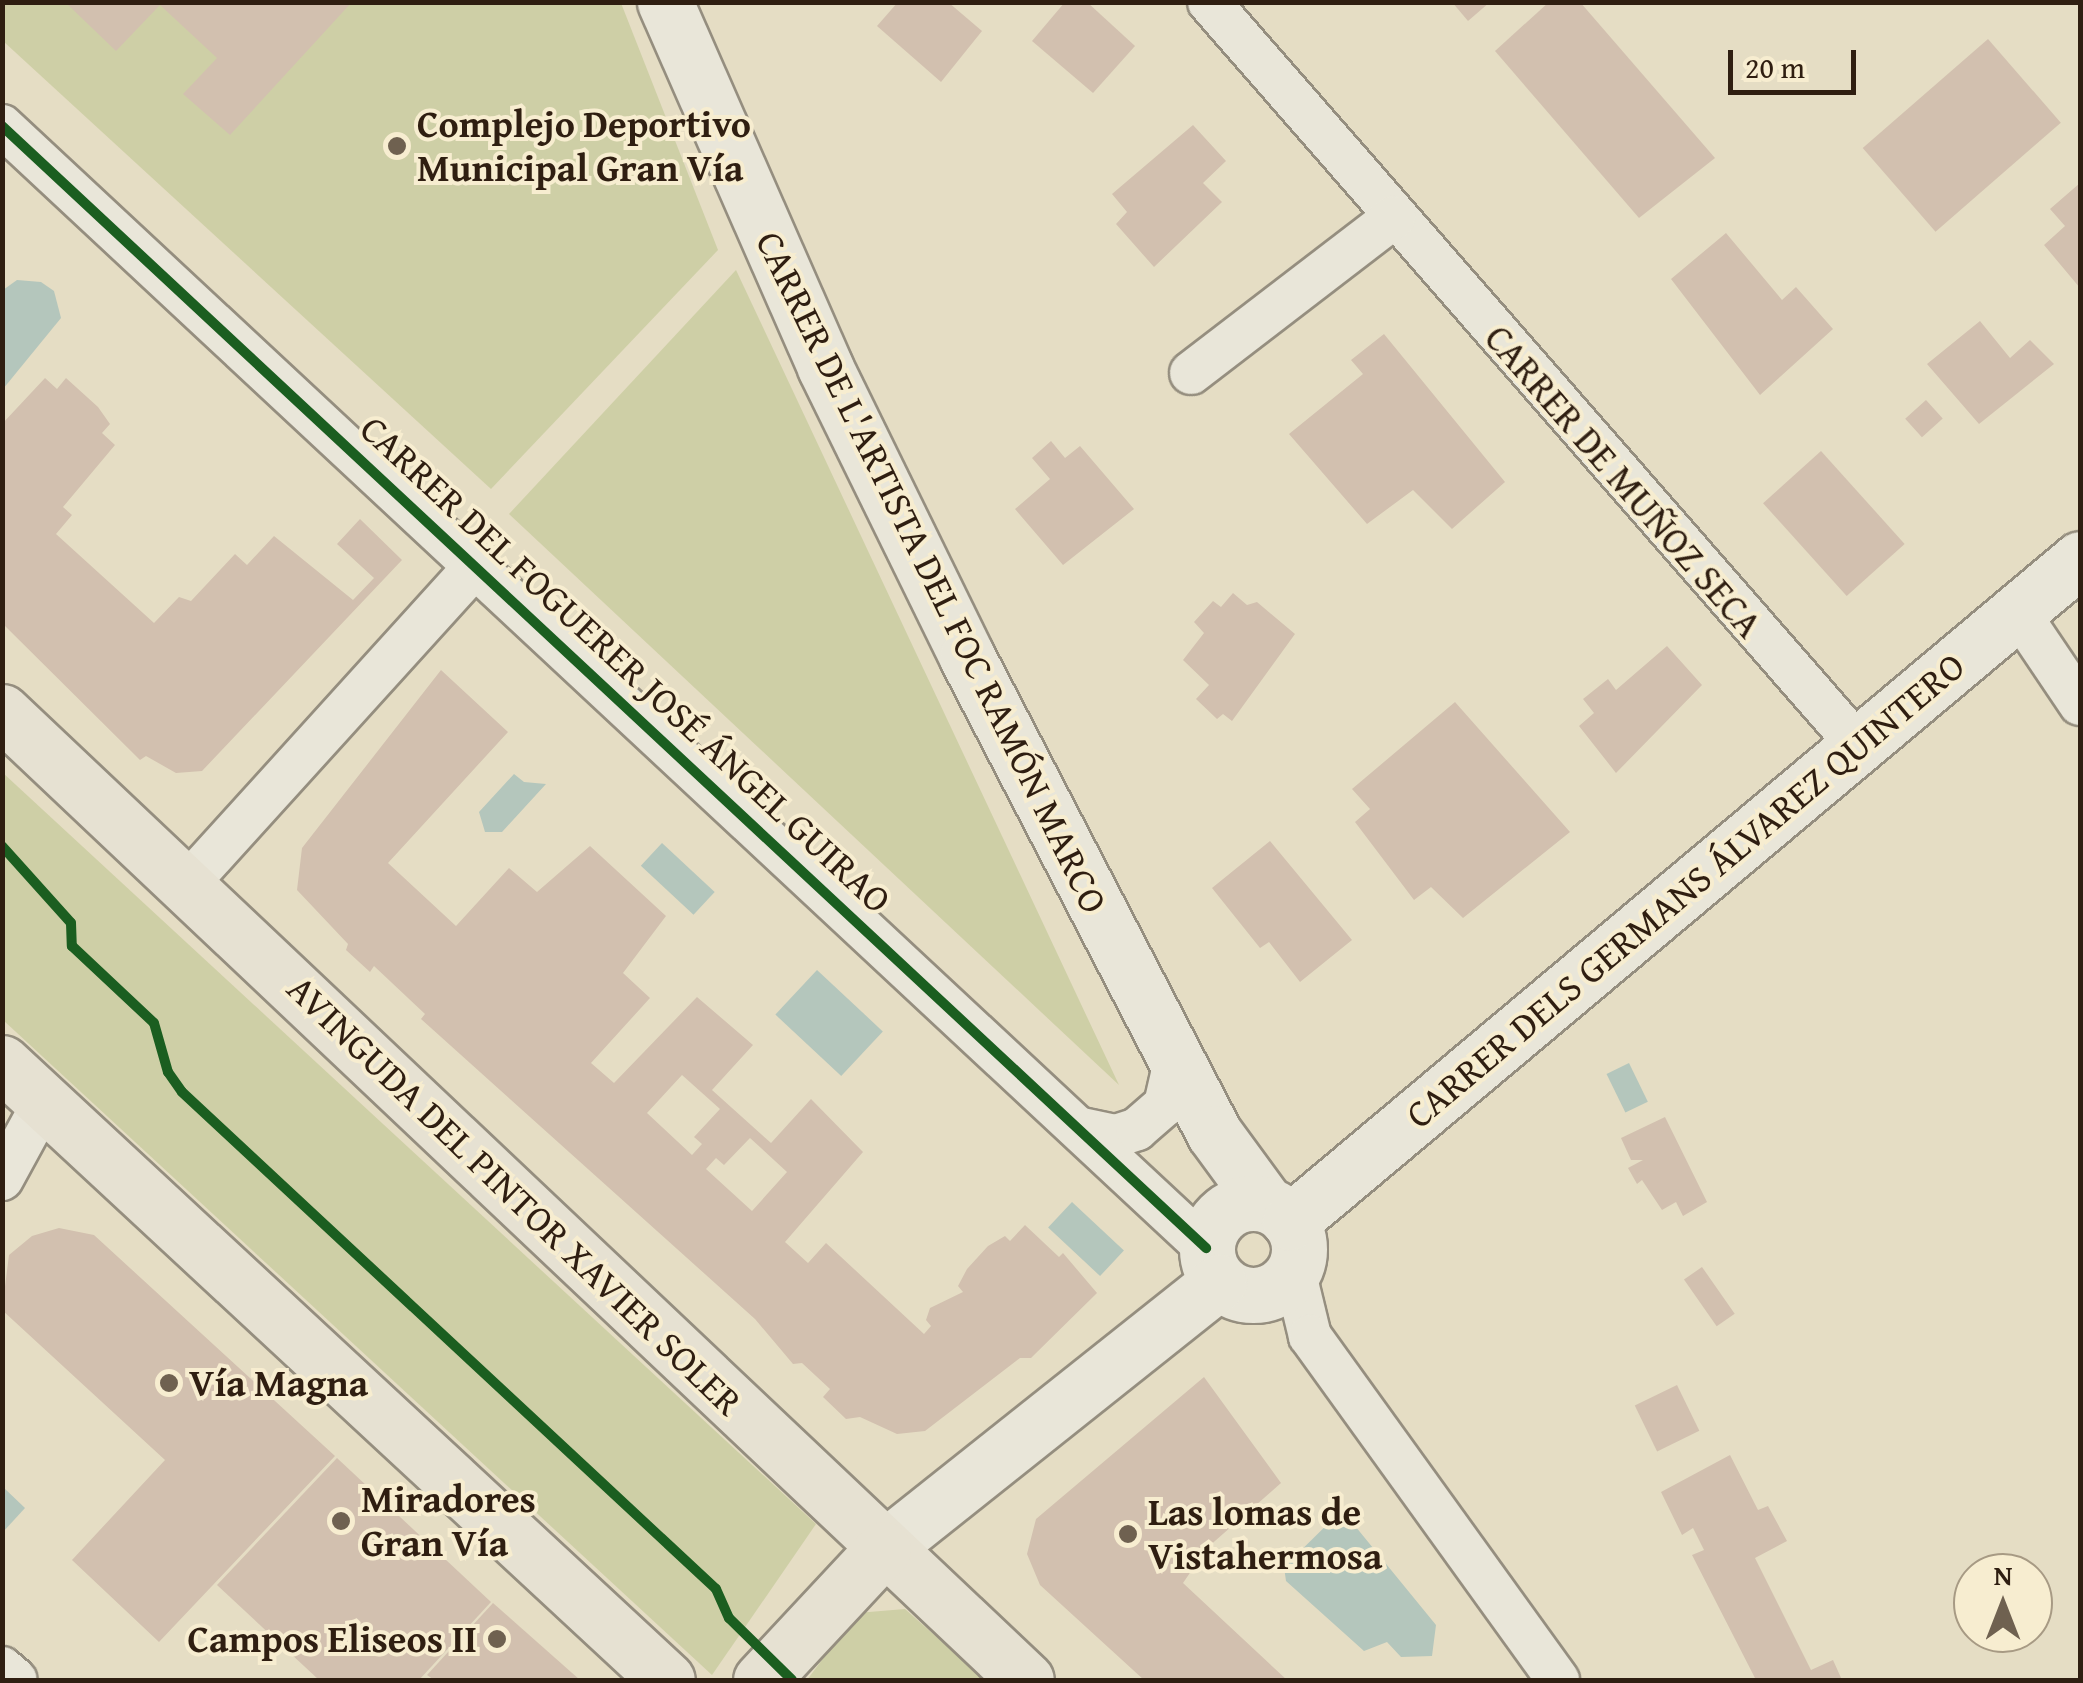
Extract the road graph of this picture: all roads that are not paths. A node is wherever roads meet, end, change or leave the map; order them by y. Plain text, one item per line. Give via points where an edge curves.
1 (666, 2) edge
2 (1209, 2) edge
3 (2, 126) edge
4 (1394, 217) junction
5 (1191, 373) dead end
6 (2080, 560) edge
7 (476, 566) junction
8 (2018, 612) junction
9 (2080, 704) edge
10 (2, 712) edge
11 (1856, 744) junction
12 (189, 882) junction
13 (1175, 1061) junction
14 (2, 1064) edge
15 (44, 1102) junction
16 (1082, 1128) junction
17 (2, 1179) edge
18 (1251, 1239) junction
19 (883, 1549) junction
20 (2, 1668) edge
21 (16, 1680) edge
22 (667, 1680) edge
23 (761, 1680) edge
24 (1026, 1680) edge
25 (1558, 1680) edge

1 - 13 street, CARRER DE L'ARTISTA DEL FOC RAMÓN MARCO via 825,367
2 - 4 street, CARRER DE MUÑOZ SECA
3 - 7 street, CARRER DEL FOGUERER JOSÉ ÁNGEL GUIRAO
4 - 5 street
4 - 11 street, CARRER DE MUÑOZ SECA
6 - 8 street, CARRER DELS GERMANS ÁLVAREZ QUINTERO
7 - 12 street
7 - 16 street, CARRER DEL FOGUERER JOSÉ ÁNGEL GUIRAO
8 - 9 street
8 - 11 street, CARRER DELS GERMANS ÁLVAREZ QUINTERO
10 - 12 main road, AVINGUDA DEL PINTOR XAVIER SOLER
11 - 18 street, CARRER DELS GERMANS ÁLVAREZ QUINTERO
12 - 19 main road, AVINGUDA DEL PINTOR XAVIER SOLER
13 - 16 street via 1165,1105 1138,1128 1116,1136
13 - 18 street, CARRER DE L'ARTISTA DEL FOC RAMÓN MARCO via 1214,1134
14 - 15 main road
15 - 17 street
15 - 22 main road
16 - 18 street, CARRER DEL FOGUERER JOSÉ ÁNGEL GUIRAO
18 - 19 street, CARRER DELS GERMANS ÁLVAREZ QUINTERO
18 - 25 street, CARRER DE L'ARTISTA DEL FOC RAMÓN MARCO via 1310,1336
19 - 23 main road, CARRER DELS GERMANS ÁLVAREZ QUINTERO
19 - 24 main road, AVINGUDA DEL PINTOR XAVIER SOLER
20 - 21 street

